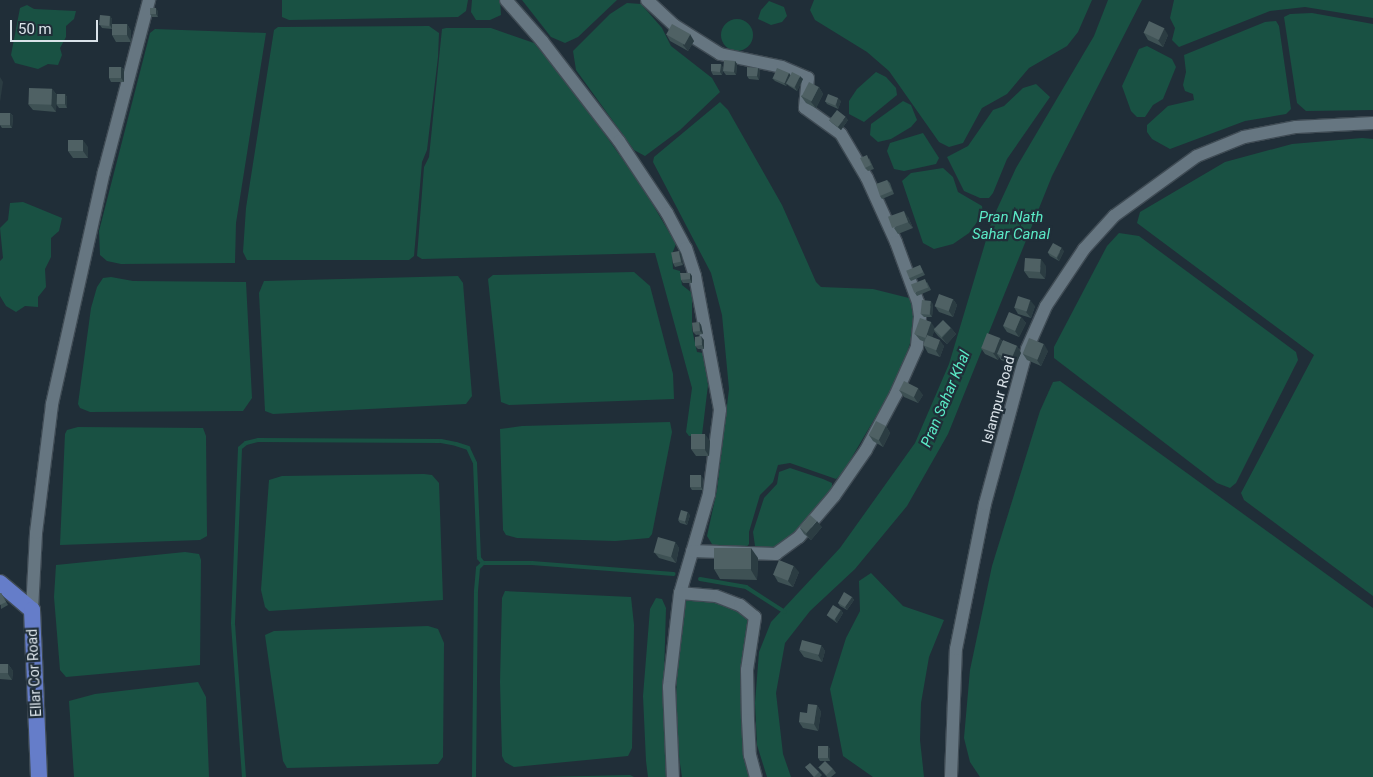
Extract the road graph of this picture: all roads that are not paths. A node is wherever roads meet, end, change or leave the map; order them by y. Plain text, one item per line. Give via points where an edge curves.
1 (149, 0) edge
2 (506, 0) edge
3 (647, 0) edge
4 (1373, 122) edge
5 (692, 552) junction
6 (0, 583) edge
7 (680, 593) junction
8 (32, 610) junction
9 (39, 777) edge
10 (673, 777) edge
11 (756, 777) edge
12 (951, 777) edge

1 - 8 street via 104,172 52,404 36,532
2 - 5 street via 619,141 686,248 720,410 708,494
3 - 5 street via 674,25 720,54 782,67 808,78 805,108 840,134 867,178 896,242 918,302 920,317 917,347 896,394 855,465 799,537 776,554
4 - 12 street, Islampur Road via 1279,130 1244,137 1197,156 1114,216 1084,249 1046,306 1027,349 979,533 956,649
5 - 7 street
6 - 8 main road, Ellar Cor Road
7 - 10 street via 669,687
7 - 11 street via 716,596 746,608 755,617 747,670 750,755
8 - 9 main road, Ellar Cor Road

